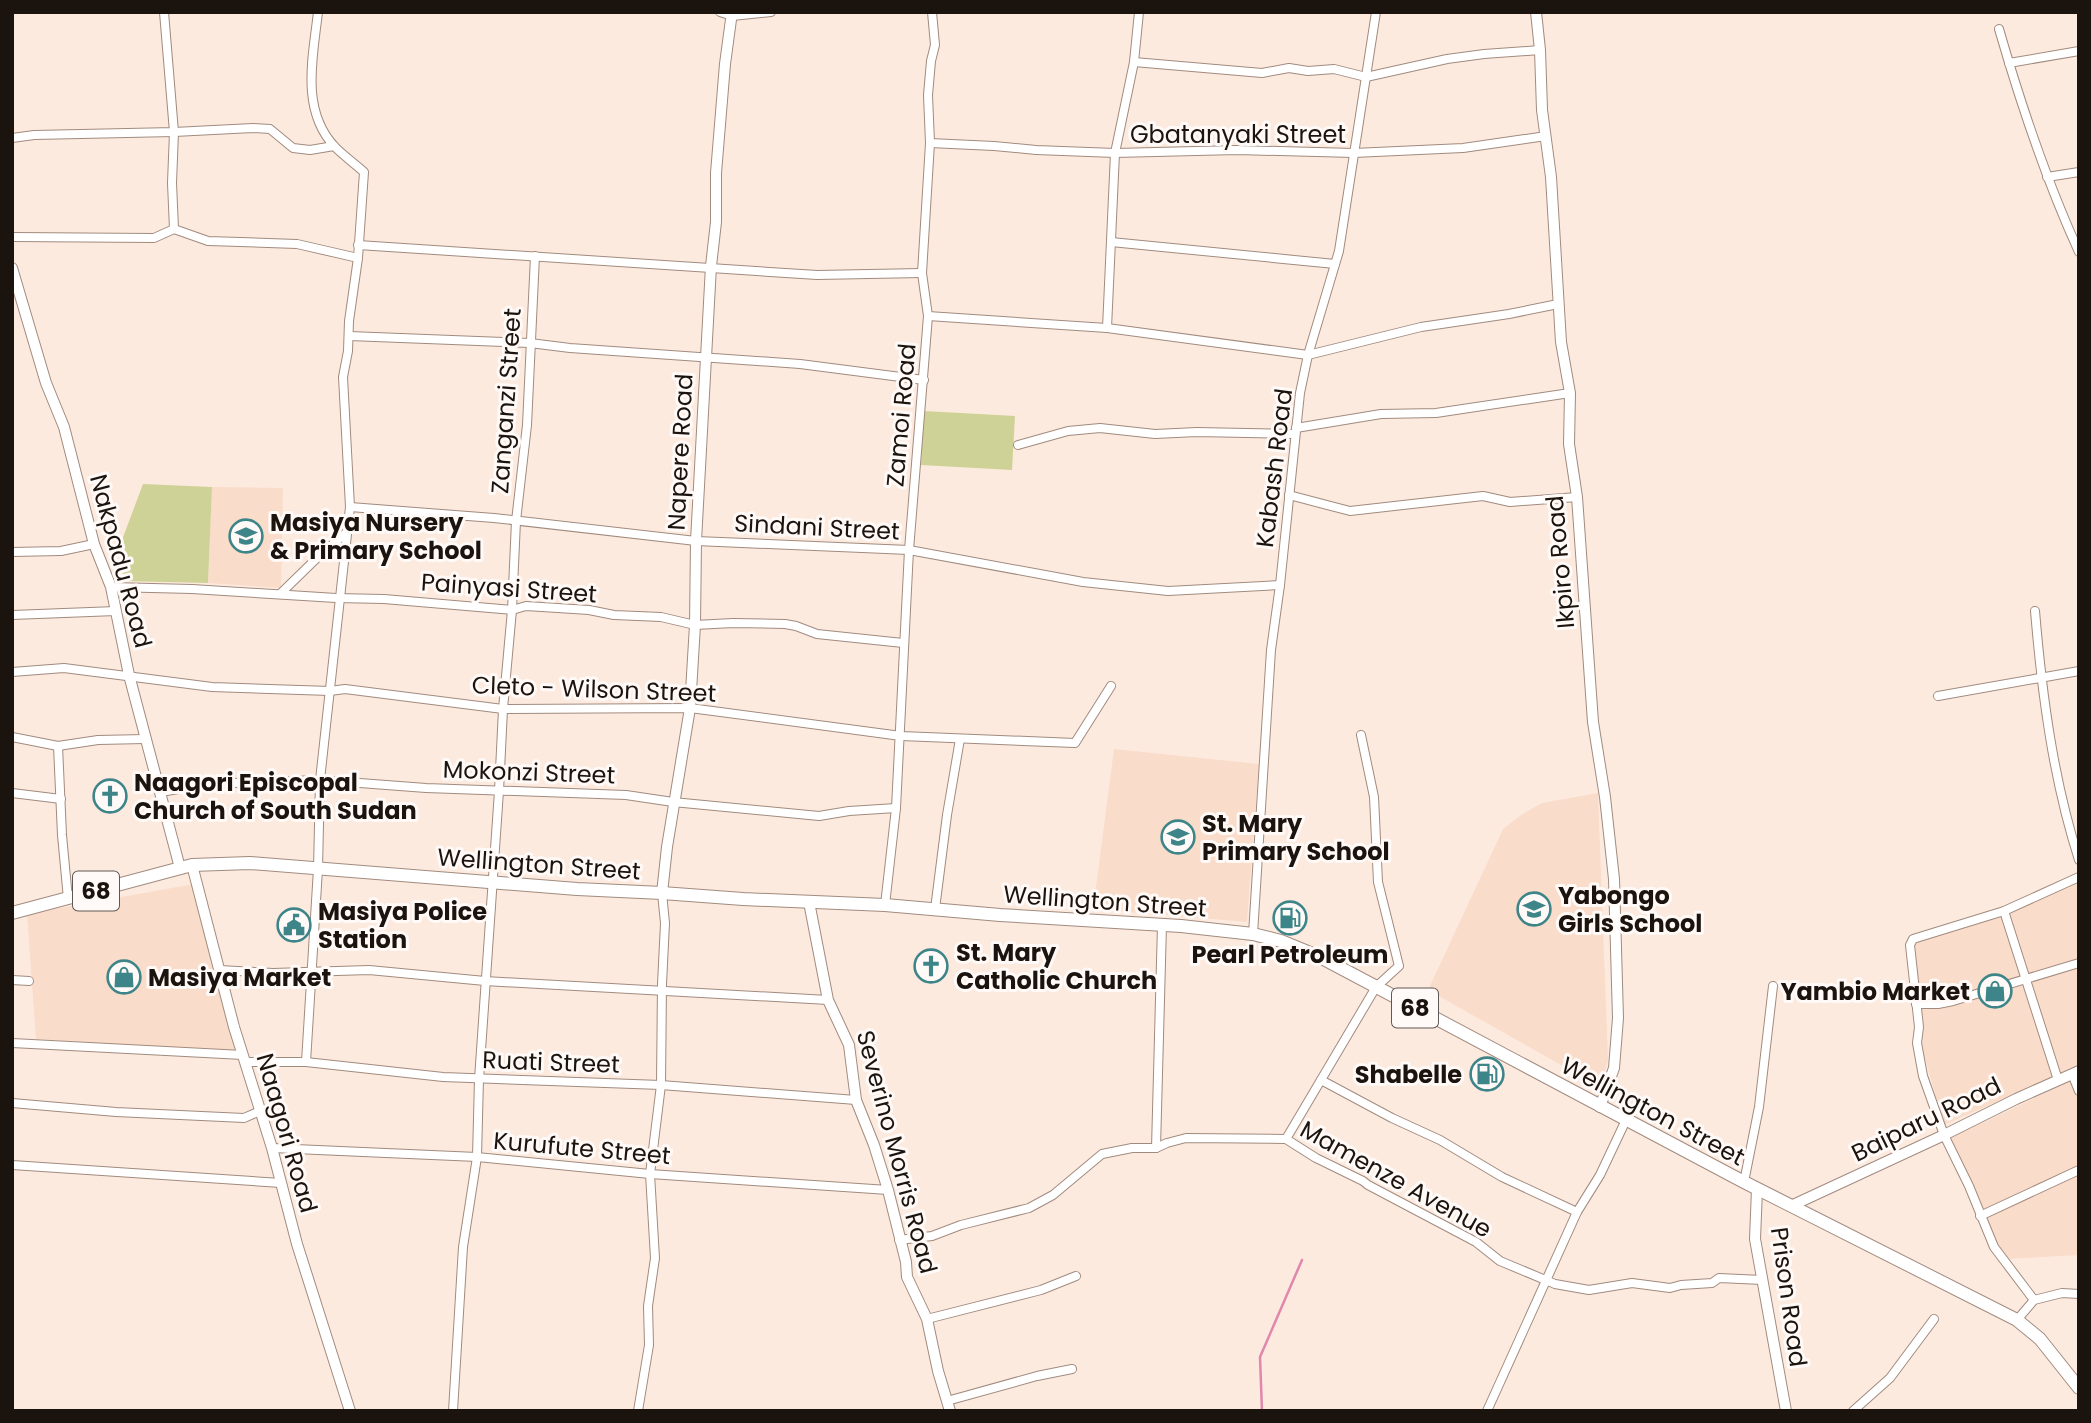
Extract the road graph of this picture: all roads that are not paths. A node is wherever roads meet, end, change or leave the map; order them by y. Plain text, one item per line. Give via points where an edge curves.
1 (164, 12) edge
2 (318, 12) edge
3 (720, 12) edge
4 (771, 12) edge
5 (932, 12) edge
6 (1139, 12) edge
7 (1376, 12) edge
8 (1536, 12) edge
9 (732, 14) edge
10 (1999, 29) dead end
11 (1540, 50) junction
12 (2079, 51) edge
13 (1134, 62) junction
14 (2009, 62) junction
15 (1366, 77) junction
16 (174, 132) junction
17 (1546, 136) junction
18 (12, 138) edge
19 (930, 143) junction
20 (334, 146) junction
21 (1115, 153) junction
22 (1354, 153) junction
23 (2079, 172) edge
24 (2047, 177) junction
25 (174, 229) junction
26 (12, 237) edge
27 (2076, 239) edge
28 (1111, 242) junction
29 (359, 245) junction
30 (2079, 252) edge
31 (536, 256) junction
32 (358, 258) junction
33 (1335, 264) junction
34 (711, 266) junction
35 (12, 268) edge
36 (922, 273) junction
37 (1558, 304) junction
38 (928, 316) junction
39 (1107, 327) junction
40 (349, 335) junction
41 (530, 343) junction
42 (1308, 355) junction
43 (706, 358) junction
44 (924, 380) junction
45 (1570, 393) junction
46 (1295, 431) junction
47 (1018, 445) dead end
48 (1289, 495) junction
49 (1577, 497) junction
50 (350, 507) junction
51 (516, 521) junction
52 (347, 532) junction
53 (696, 541) junction
54 (94, 544) junction
55 (909, 550) junction
56 (12, 552) edge
57 (1280, 586) junction
58 (111, 587) junction
59 (280, 594) junction
60 (340, 598) junction
61 (512, 610) junction
62 (116, 611) junction
63 (2035, 611) dead end
64 (12, 615) edge
65 (695, 625) junction
66 (902, 643) junction
67 (2079, 671) edge
68 (12, 672) edge
69 (129, 675) junction
70 (2041, 678) junction
71 (1111, 686) dead end
72 (330, 691) junction
73 (1938, 696) dead end
74 (690, 708) junction
75 (503, 709) junction
76 (1361, 735) dead end
77 (901, 736) junction
78 (12, 737) edge
79 (145, 738) junction
80 (960, 739) junction
81 (58, 746) junction
82 (320, 780) junction
83 (499, 791) junction
84 (161, 792) junction
85 (12, 793) edge
86 (61, 799) junction
87 (673, 802) junction
88 (896, 808) junction
89 (2079, 860) edge
90 (186, 866) junction
91 (318, 869) junction
92 (2079, 877) edge
93 (492, 883) junction
94 (662, 892) junction
95 (68, 898) junction
96 (809, 902) junction
97 (885, 905) junction
98 (935, 909) junction
99 (2004, 911) junction
100 (12, 913) edge
101 (1162, 925) junction
102 (1253, 934) junction
103 (2079, 963) edge
104 (219, 970) junction
105 (312, 972) junction
106 (12, 980) edge
107 (2026, 980) junction
108 (29, 981) dead end
109 (485, 981) junction
110 (1773, 986) dead end
111 (1376, 987) junction
112 (662, 992) junction
113 (828, 1000) junction
114 (1916, 1004) junction
115 (12, 1043) edge
116 (244, 1058) junction
117 (306, 1062) junction
118 (2075, 1073) edge
119 (479, 1079) junction
120 (1321, 1080) junction
121 (2058, 1080) junction
122 (661, 1085) junction
123 (2079, 1091) edge
124 (856, 1100) junction
125 (12, 1104) edge
126 (1600, 1107) junction
127 (260, 1111) junction
128 (1626, 1120) junction
129 (1944, 1135) junction
130 (1286, 1139) junction
131 (272, 1148) junction
132 (1156, 1149) junction
133 (477, 1157) junction
134 (12, 1165) edge
135 (2079, 1170) edge
136 (650, 1174) junction
137 (1744, 1182) junction
138 (281, 1183) junction
139 (1757, 1189) junction
140 (888, 1190) junction
141 (1793, 1205) junction
142 (1577, 1212) junction
143 (1980, 1216) junction
144 (899, 1240) junction
145 (1076, 1276) dead end
146 (1545, 1280) junction
147 (1762, 1280) junction
148 (2079, 1294) edge
149 (2034, 1300) junction
150 (927, 1319) junction
151 (1934, 1319) dead end
152 (2017, 1320) junction
153 (1072, 1369) dead end
154 (2079, 1388) edge
155 (949, 1406) edge
156 (350, 1411) edge
157 (453, 1411) edge
158 (638, 1411) edge
159 (1486, 1411) edge
160 (1786, 1411) edge
161 (1853, 1411) edge

1 - 16 street
2 - 20 street via 312,95 323,131
3 - 9 street
4 - 9 street
5 - 19 street, Zamoi Road via 935,45 928,95
6 - 13 street
7 - 15 street, Kabash Road
8 - 11 street, Ikpiro Road
9 - 34 street, Napere Road
10 - 14 street
11 - 15 street via 1447,59
11 - 17 street, Ikpiro Road
12 - 14 street
13 - 15 street via 1262,73 1334,69
13 - 21 street
14 - 24 street
15 - 22 street, Kabash Road
16 - 18 street
16 - 20 street via 262,129 293,148
16 - 25 street
17 - 22 street, Gbatanyaki Street via 1463,148
17 - 37 street, Ikpiro Road
19 - 21 street, Gbatanyaki Street
19 - 36 street, Zamoi Road
20 - 29 street via 364,172
21 - 22 street, Gbatanyaki Street
21 - 28 street
22 - 33 street, Kabash Road
23 - 24 street
24 - 27 street
25 - 26 street via 154,238
25 - 32 street via 208,241 298,244
27 - 30 street
28 - 33 street
28 - 39 street
29 - 31 street
29 - 32 street
31 - 34 street
31 - 41 street, Zanganzi Street
32 - 40 street
33 - 42 street, Kabash Road
34 - 36 street via 817,275
34 - 43 street, Napere Road
35 - 54 street, Nakpadu Road via 64,427
36 - 38 street, Zamoi Road
37 - 42 street via 1421,327
37 - 45 street, Ikpiro Road
38 - 39 street
38 - 44 street, Zamoi Road
39 - 42 street
40 - 41 street
40 - 50 street via 343,377
41 - 43 street
41 - 51 street, Zanganzi Street
42 - 46 street, Kabash Road
43 - 44 street
43 - 53 street, Napere Road
44 - 55 street, Zamoi Road
45 - 46 street via 1436,413 1381,414
45 - 49 street, Ikpiro Road via 1569,444
46 - 47 street via 1156,434 1100,428 1068,430
46 - 48 street, Kabash Road
48 - 49 street via 1350,510 1483,496 1510,502
48 - 57 street, Kabash Road
49 - 126 street, Ikpiro Road via 1593,723 1614,880 1618,1018 1614,1068
50 - 51 street, Sindani Street
50 - 52 street
51 - 53 street, Sindani Street
51 - 61 street, Zanganzi Street
52 - 59 street
52 - 60 street
53 - 55 street, Sindani Street
53 - 65 street, Napere Road
54 - 56 street via 61,551
54 - 58 street, Nakpadu Road
55 - 57 street, Sindani Street via 1083,582 1168,591
55 - 66 street, Zamoi Road
57 - 102 street, Kabash Road via 1271,650
58 - 59 street, Painyasi Street
58 - 62 street, Nakpadu Road
59 - 60 street, Painyasi Street
60 - 61 street, Painyasi Street
60 - 72 street
61 - 65 street, Painyasi Street via 526,606 589,610
61 - 75 street, Zanganzi Street
62 - 64 street
62 - 69 street, Nakpadu Road
63 - 70 street
65 - 66 street, Painyasi Street via 785,624 817,634
65 - 74 street, Napere Road
66 - 77 street, Zamoi Road
67 - 70 street
68 - 69 street, Cleto - Wilson Street via 64,668
69 - 72 street, Cleto - Wilson Street via 212,687
69 - 79 street, Nakpadu Road
70 - 73 street
70 - 89 street via 2060,793
71 - 80 street, Cleto - Wilson Street via 1075,743
72 - 75 street, Cleto - Wilson Street
72 - 82 street
74 - 75 street, Cleto - Wilson Street
74 - 77 street, Cleto - Wilson Street
74 - 87 street, Napere Road
75 - 83 street, Zanganzi Street
76 - 111 street via 1374,797 1378,882 1399,966
77 - 80 street, Cleto - Wilson Street
77 - 88 street, Zamoi Road
78 - 81 street
79 - 81 street
79 - 84 street, Nakpadu Road
80 - 98 street
81 - 86 street
82 - 83 street, Mokonzi Street
82 - 84 street, Mokonzi Street via 233,783
82 - 91 street
83 - 87 street, Mokonzi Street via 626,795
83 - 93 street, Zanganzi Street
84 - 90 street, Nakpadu Road
85 - 86 street
86 - 95 street
87 - 88 street, Mokonzi Street via 819,816
87 - 94 street, Napere Road
88 - 97 street, Zamoi Road
90 - 91 main road, Wellington Street / 68 via 250,863
90 - 95 main road, Wellington Street / 68
90 - 104 street, Naagori Road
91 - 93 main road, Wellington Street / 68
91 - 105 street
92 - 99 street
93 - 94 main road, Wellington Street / 68
93 - 109 street, Zanganzi Street
94 - 96 main road, Wellington Street / 68
94 - 112 street via 666,923
95 - 100 main road, Wellington Street / 68
96 - 97 main road, Wellington Street / 68
96 - 113 street, Severino Morris Road
97 - 98 main road, Wellington Street / 68
98 - 101 main road, Wellington Street / 68
99 - 107 street
99 - 114 street via 1913,939
101 - 102 main road, Wellington Street / 68
101 - 132 street
102 - 111 main road, Wellington Street / 68 via 1320,957
103 - 107 street
104 - 105 street
104 - 116 street, Naagori Road
105 - 109 street via 369,970
105 - 117 street
106 - 108 street
107 - 114 street via 1953,1001
107 - 121 street
109 - 112 street
109 - 119 street, Zanganzi Street
110 - 137 street via 1759,1107
111 - 120 street
111 - 126 main road, Wellington Street / 68
112 - 113 street
112 - 122 street
113 - 124 street, Severino Morris Road via 849,1045
114 - 129 street via 1923,1076
115 - 116 street, Ruati Street
116 - 117 street, Ruati Street
116 - 127 street, Naagori Road
117 - 119 street, Ruati Street
118 - 121 street, Baiparu Road
118 - 123 street
119 - 122 street, Ruati Street
119 - 133 street, Zanganzi Street
120 - 130 street
120 - 142 street
121 - 129 street, Baiparu Road
122 - 124 street, Ruati Street
122 - 136 street
124 - 140 street, Severino Morris Road
125 - 127 street via 244,1118
126 - 128 main road, Wellington Street / 68
127 - 131 street, Naagori Road
128 - 137 main road, Wellington Street / 68
128 - 142 street via 1601,1175
129 - 141 street, Baiparu Road
129 - 143 street
130 - 132 street, Mamenze Avenue via 1186,1138
130 - 146 street, Mamenze Avenue via 1476,1242 1500,1261
131 - 133 street, Kurufute Street
131 - 138 street, Naagori Road
132 - 144 street, Mamenze Avenue via 1102,1154 1030,1208 961,1224 932,1236
133 - 136 street, Kurufute Street
133 - 157 street, Zanganzi Street via 463,1247
134 - 138 street
135 - 143 street
136 - 140 street, Kurufute Street
136 - 158 street via 655,1258 648,1306 649,1345
137 - 139 main road, Wellington Street / 68
138 - 156 street, Naagori Road
139 - 141 main road, Wellington Street / 68
139 - 147 street, Prison Road via 1755,1238
140 - 144 street, Severino Morris Road
141 - 152 main road, Wellington Street / 68
142 - 146 street
143 - 149 street via 1994,1247
144 - 150 street, Severino Morris Road via 907,1277
145 - 150 street via 1041,1290
146 - 147 street, Mamenze Avenue via 1589,1290 1632,1283 1670,1288 1719,1278
146 - 159 street
147 - 160 street, Prison Road
148 - 149 street
149 - 152 street
150 - 155 street, Severino Morris Road
151 - 161 street via 1890,1378
152 - 154 main road, Wellington Street / 68 via 2040,1339
153 - 155 street

